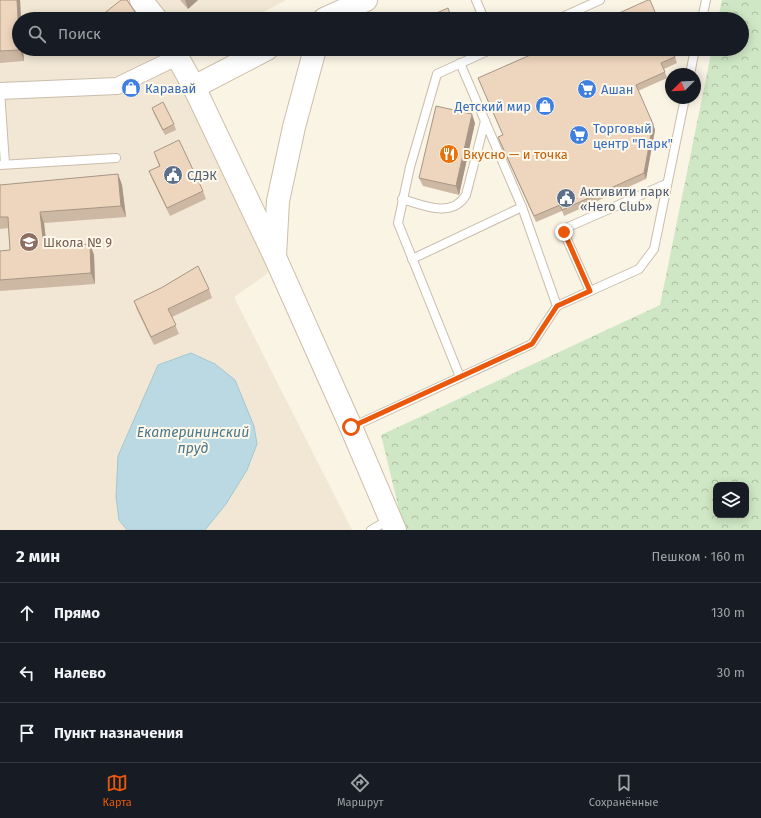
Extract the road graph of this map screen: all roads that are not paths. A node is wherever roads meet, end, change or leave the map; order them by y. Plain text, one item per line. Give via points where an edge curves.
1 (141, 0) edge
2 (330, 0) edge
3 (366, 0) edge
4 (476, 0) edge
5 (600, 0) edge
6 (706, 0) edge
7 (150, 12) edge
8 (326, 12) edge
9 (339, 12) edge
10 (481, 12) edge
11 (573, 12) edge
12 (703, 12) edge
13 (170, 56) edge
14 (177, 56) edge
15 (253, 56) edge
16 (313, 56) edge
17 (476, 56) edge
18 (694, 56) edge
19 (460, 63) junction
20 (691, 68) edge
21 (194, 86) junction
22 (0, 91) edge
23 (684, 104) edge
24 (484, 121) junction
25 (116, 158) dead end
26 (3, 165) edge
27 (666, 184) junction
28 (402, 199) junction
29 (522, 207) junction
30 (275, 257) junction
31 (412, 259) junction
32 (590, 291) junction
33 (557, 306) junction
34 (460, 377) junction
35 (351, 427) junction
36 (393, 524) edge
37 (371, 530) edge

1 - 7 main road
2 - 8 main road
3 - 9 main road
4 - 10 lane
5 - 11 lane
6 - 12 lane
13 - 22 street via 117,86
14 - 21 main road
15 - 21 main road
16 - 30 main road via 278,201
17 - 19 lane
18 - 20 lane
19 - 24 lane
19 - 28 lane via 437,74
21 - 30 main road
22 - 26 lane
23 - 27 lane
24 - 28 lane via 463,201 438,210
24 - 29 lane
25 - 26 lane
27 - 32 lane via 654,249 639,269
27 - 32 lane via 566,228 565,235
28 - 31 lane via 398,223
29 - 31 lane
29 - 33 lane
30 - 35 main road
31 - 34 lane
32 - 33 lane
33 - 34 lane via 532,344
34 - 35 lane
35 - 36 main road
36 - 37 lane

